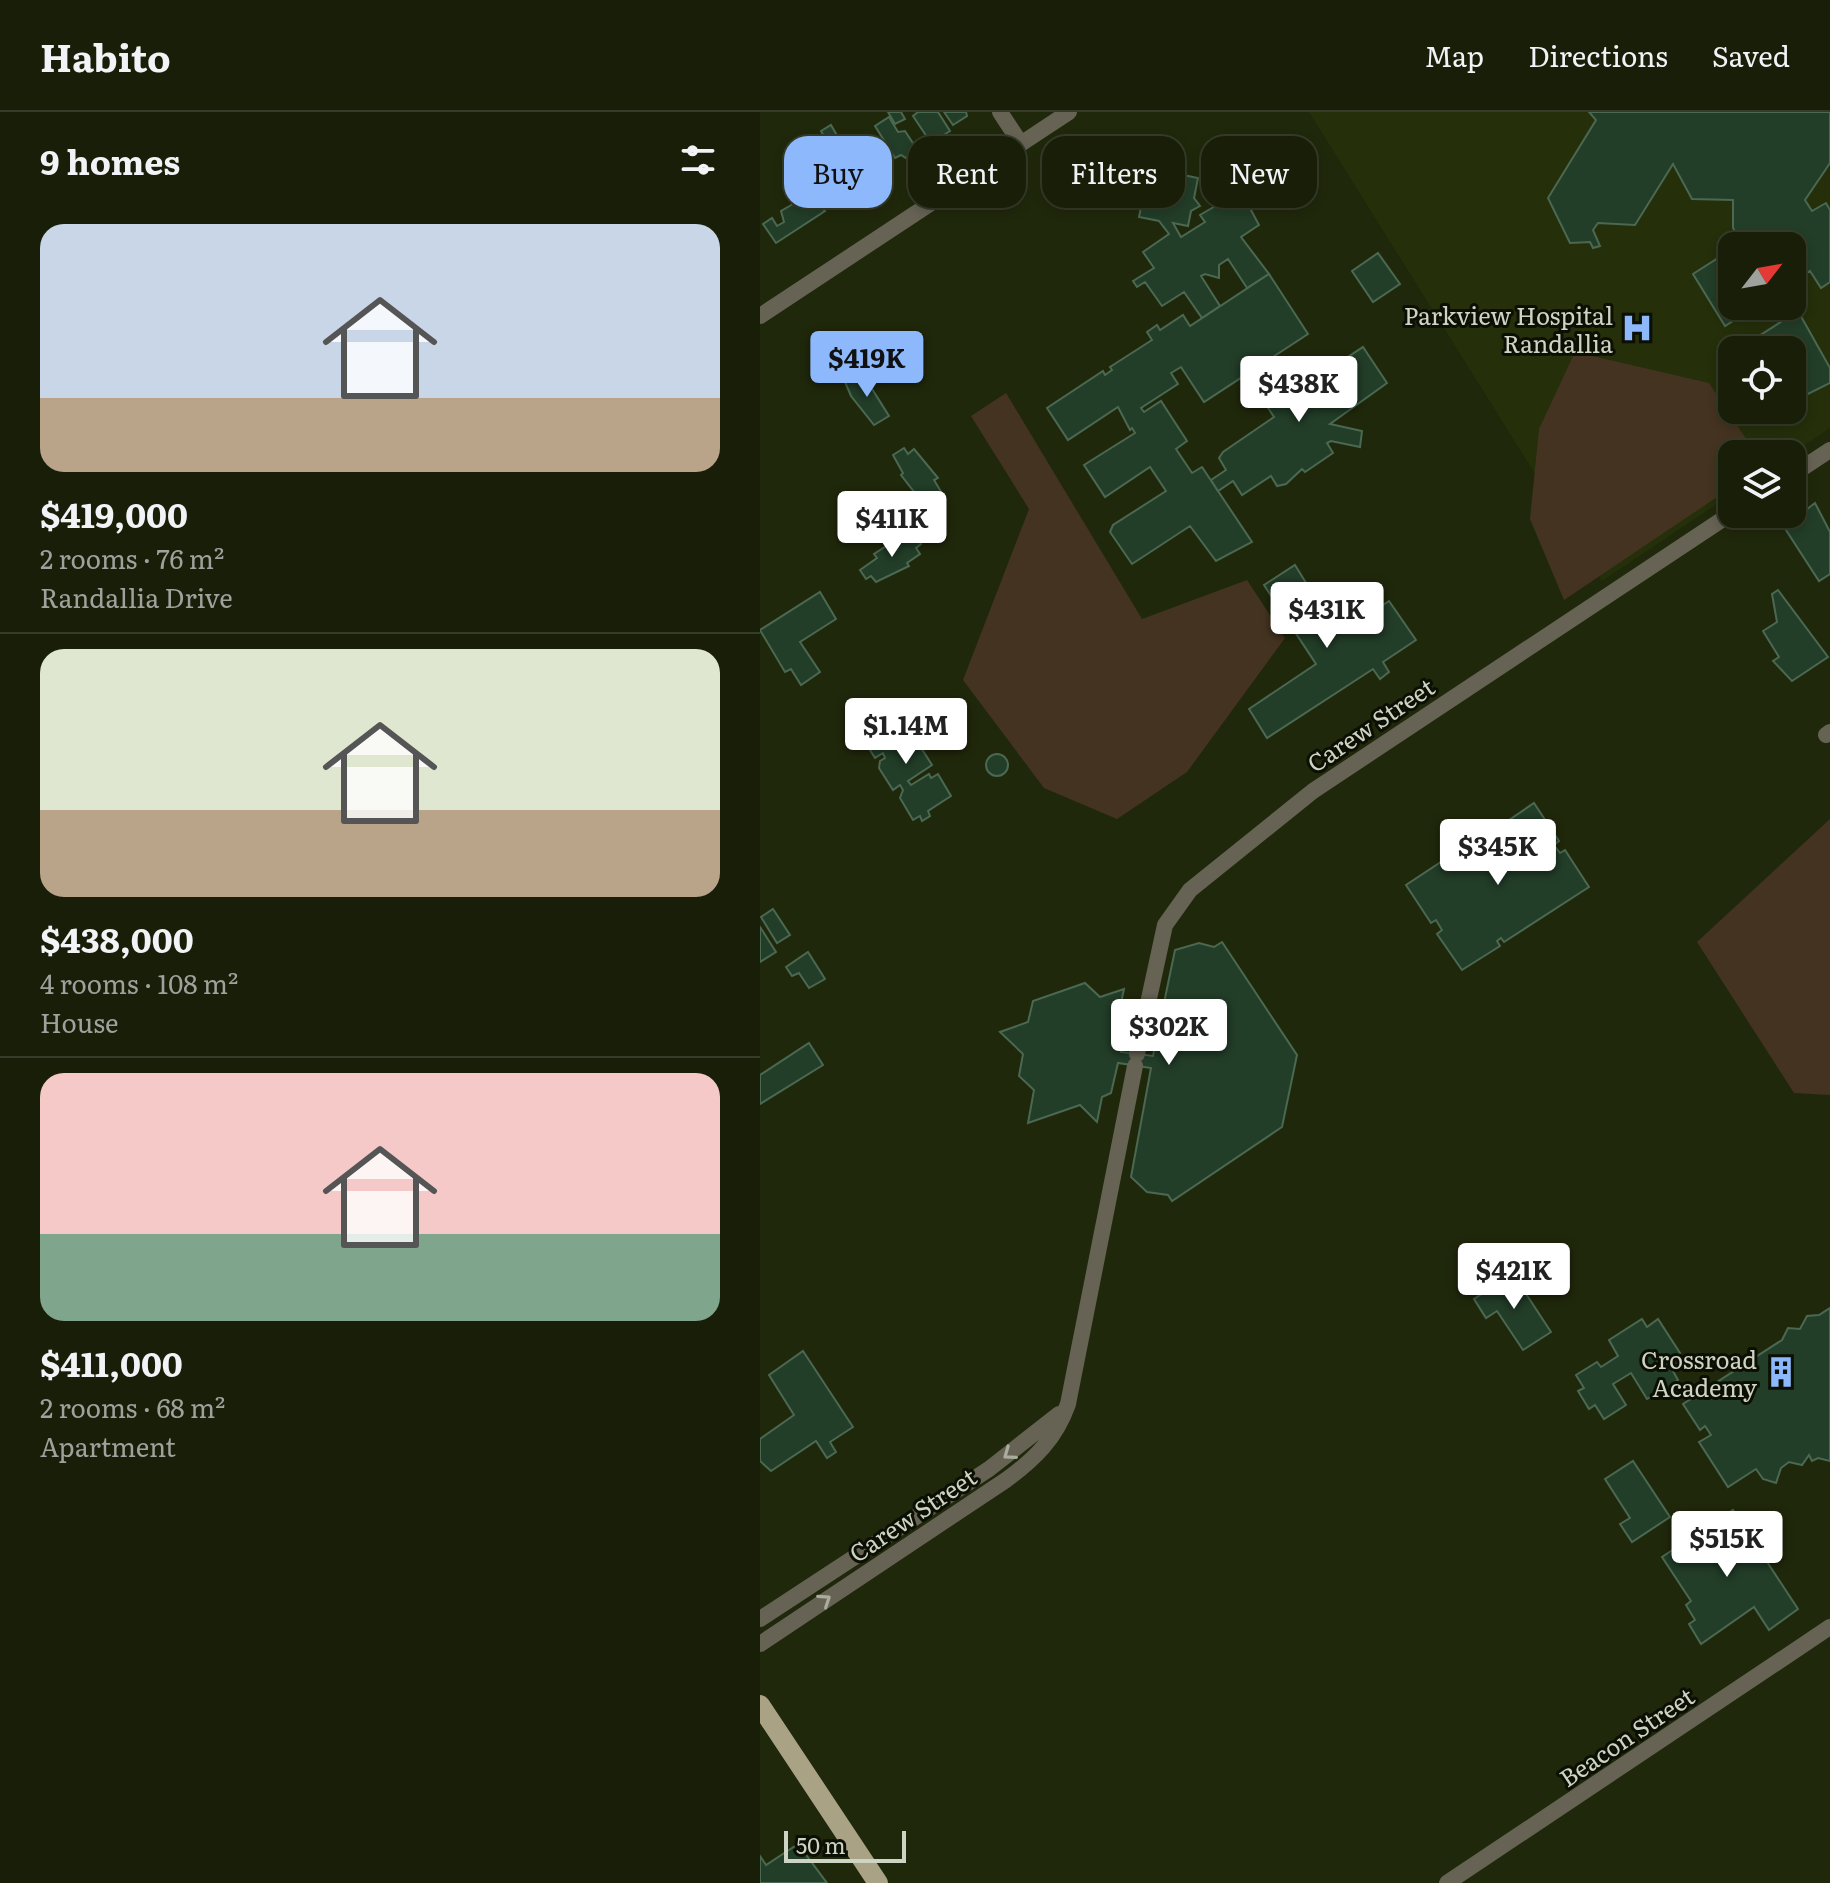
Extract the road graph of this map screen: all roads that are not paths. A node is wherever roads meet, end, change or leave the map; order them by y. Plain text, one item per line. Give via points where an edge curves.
1 (1000, 112) edge
2 (1069, 112) edge
3 (1016, 136) edge
4 (1026, 141) edge
5 (924, 208) edge
6 (760, 316) edge
7 (1830, 450) edge
8 (1806, 466) edge
9 (1718, 522) edge
10 (1068, 1404) junction
11 (760, 1619) edge
12 (1830, 1627) edge
13 (760, 1644) edge
14 (760, 1705) edge
15 (878, 1883) edge
16 (1447, 1883) edge

1 - 3 street
2 - 4 street
5 - 6 street
7 - 8 street
9 - 10 street, Carew Street via 1313,791 1190,890 1165,925
10 -> 11 street, Carew Street via 1044,1429 989,1469
13 -> 10 street, Carew Street via 1032,1461 1061,1423
12 - 16 street, Beacon Street
14 - 15 main road

